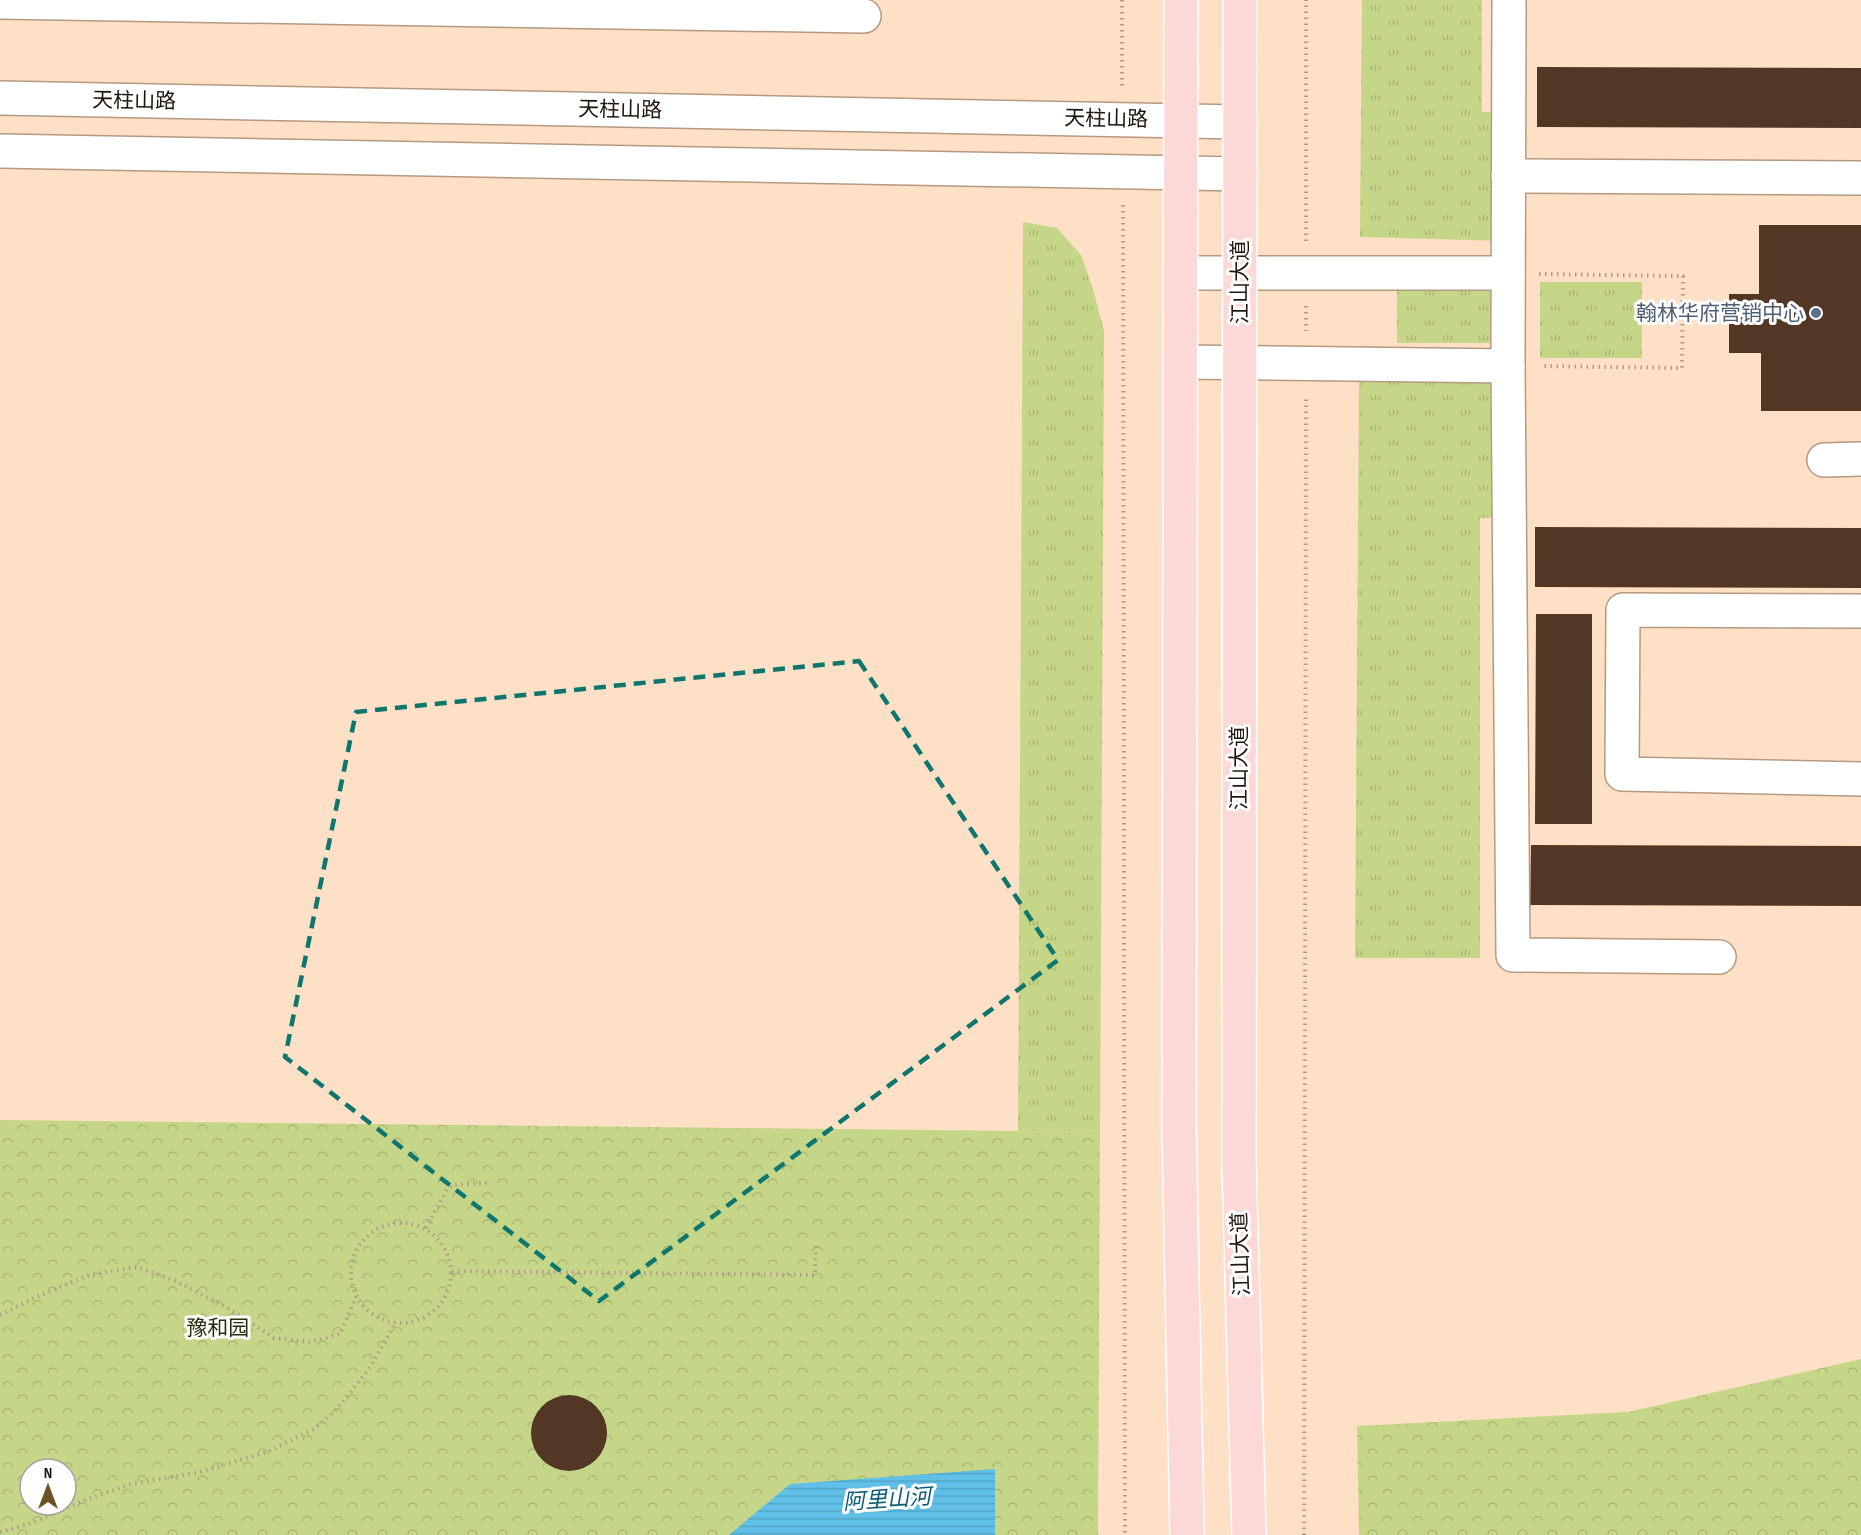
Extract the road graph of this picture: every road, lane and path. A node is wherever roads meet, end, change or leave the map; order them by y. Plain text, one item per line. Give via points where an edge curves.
1 (1122, 0) edge
2 (1181, 0) edge
3 (1240, 0) edge
4 (1306, 0) edge
5 (1509, 0) edge
6 (0, 2) edge
7 (524, 5) edge
8 (864, 16) dead end
9 (0, 98) edge
10 (1123, 119) junction
11 (1181, 121) junction
12 (1240, 122) junction
13 (0, 151) edge
14 (1123, 171) junction
15 (1181, 172) junction
16 (1240, 174) junction
17 (1508, 176) junction
18 (1861, 178) edge
19 (1181, 273) junction
20 (1240, 273) junction
21 (1306, 273) junction
22 (1508, 273) junction
23 (1181, 362) junction
24 (1240, 363) junction
25 (1306, 364) junction
26 (1508, 366) junction
27 (1861, 459) edge
28 (1824, 460) dead end
29 (1861, 611) edge
30 (1861, 779) edge
31 (1719, 957) dead end
32 (488, 1183) dead end
33 (426, 1228) junction
34 (816, 1242) dead end
35 (452, 1271) junction
36 (356, 1297) junction
37 (0, 1315) edge
38 (395, 1323) junction
39 (0, 1532) edge
40 (1125, 1535) edge
41 (1187, 1535) edge
42 (1249, 1535) edge
43 (1304, 1535) edge

1 - 10 path
2 - 11 main road
3 - 12 main road, 江山大道
4 - 21 path
5 - 17 street
6 - 7 street
7 - 8 street
9 - 10 street, 天柱山路
10 - 11 street, 天柱山路
11 - 12 street, 天柱山路
11 - 15 main road
12 - 16 main road, 江山大道
13 - 14 street
14 - 15 street
14 - 40 path
15 - 16 street
15 - 19 main road
16 - 20 main road, 江山大道
17 - 18 street
17 - 22 street
19 - 20 street
19 - 23 main road
20 - 21 street
20 - 24 main road, 江山大道
21 - 22 street
21 - 25 path
22 - 26 street
22 - 26 path via 1683,276 1682,368
23 - 24 street
23 - 41 main road via 1179,1123
24 - 25 street
24 - 42 main road, 江山大道 via 1239,1162
25 - 26 street
25 - 43 path
26 - 31 street via 1513,955
27 - 28 street
29 - 30 street via 1623,610 1622,774
32 - 33 path via 453,1185 447,1189
33 - 35 path via 439,1239
33 - 36 path via 392,1222 364,1238 350,1266
34 - 35 path via 815,1275
35 - 38 path via 441,1303 428,1315 412,1322
36 - 37 path via 340,1334 310,1342 274,1338 176,1281 136,1267 89,1275
36 - 38 path via 379,1319
38 - 39 path via 371,1366 338,1408 314,1429 267,1452 200,1472 131,1484

